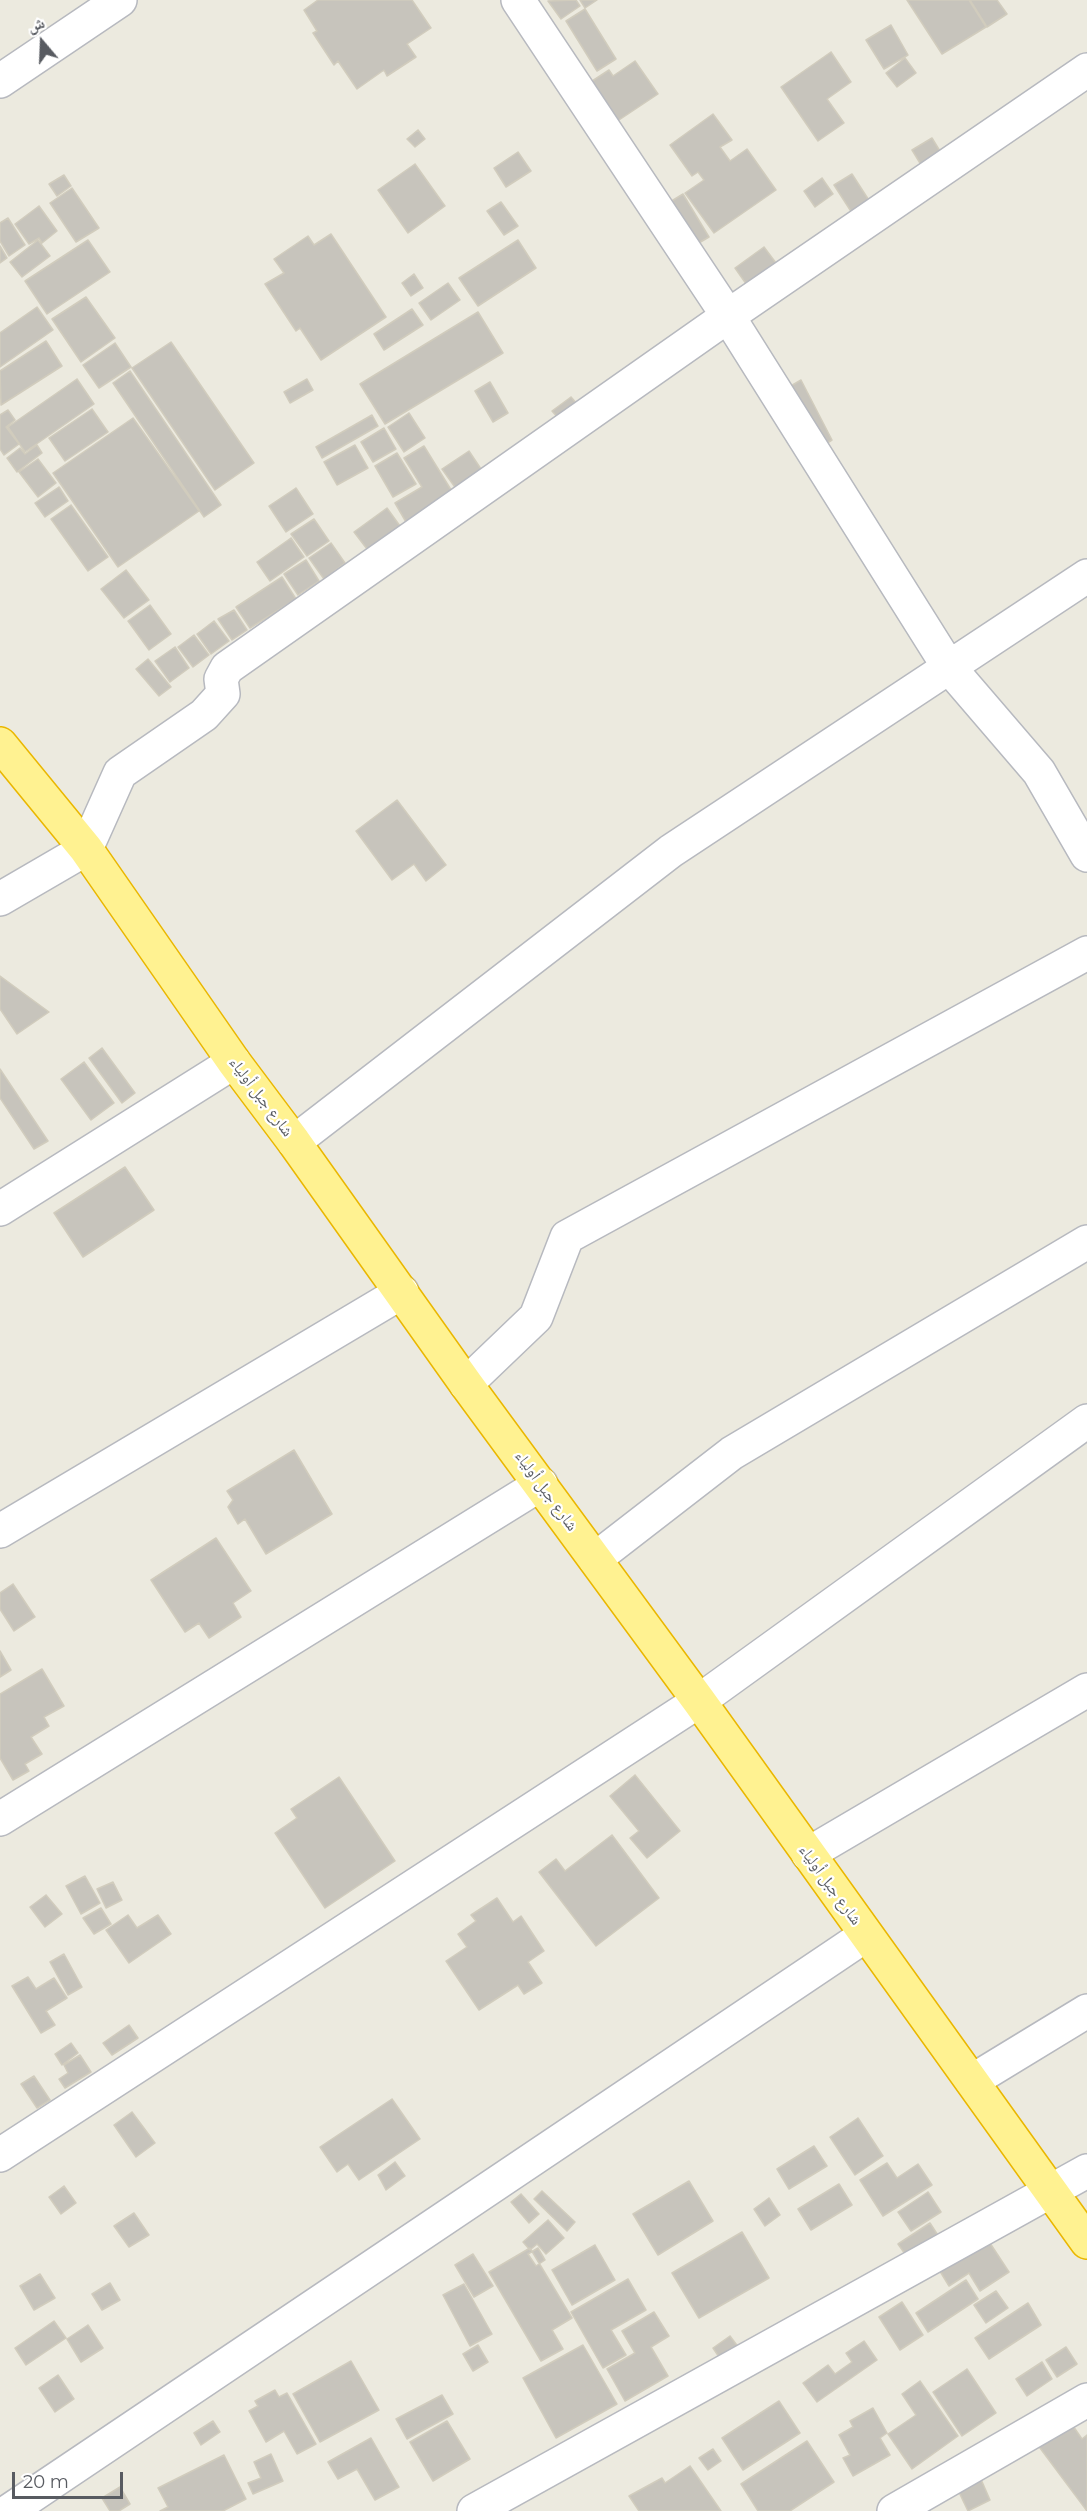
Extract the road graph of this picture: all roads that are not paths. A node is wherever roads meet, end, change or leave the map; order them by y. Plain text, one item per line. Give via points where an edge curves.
1 (120, 0) edge
2 (518, 0) edge
3 (1087, 70) edge
4 (0, 81) edge
5 (728, 316) junction
6 (1087, 576) edge
7 (948, 666) junction
8 (0, 744) edge
9 (86, 849) junction
10 (1087, 855) edge
11 (0, 899) edge
12 (1087, 953) edge
13 (234, 1062) junction
14 (294, 1142) junction
15 (0, 1209) edge
16 (1087, 1242) edge
17 (402, 1292) junction
18 (466, 1384) junction
19 (1087, 1421) edge
20 (541, 1484) junction
21 (0, 1531) edge
22 (595, 1559) junction
23 (1087, 1690) edge
24 (699, 1701) junction
25 (0, 1819) edge
26 (808, 1854) junction
27 (866, 1935) junction
28 (1087, 2011) edge
29 (972, 2081) junction
30 (0, 2155) edge
31 (1087, 2171) edge
32 (1052, 2192) junction
33 (1087, 2242) edge
34 (1087, 2400) edge
35 (9, 2511) edge
36 (474, 2511) edge
37 (894, 2511) edge

1 - 4 street
2 - 5 street
3 - 5 street
5 - 7 street
5 - 9 street via 227,668 221,680 223,694 204,715 120,773
6 - 7 street
7 - 10 street via 1039,772
7 - 14 street via 671,851
8 - 9 highway, شارع جبل أولياء
9 - 11 street
9 - 13 highway, شارع جبل أولياء
12 - 18 street via 567,1237 536,1317
13 - 14 highway, شارع جبل أولياء
13 - 15 street
14 - 17 highway, شارع جبل أولياء
16 - 22 street via 732,1453
17 - 18 highway, شارع جبل أولياء
17 - 21 street
18 - 20 highway, شارع جبل أولياء
19 - 24 street
20 - 22 highway, شارع جبل أولياء
20 - 25 street
22 - 24 highway, شارع جبل أولياء
23 - 26 street
24 - 26 highway, شارع جبل أولياء
24 - 30 street
26 - 27 highway, شارع جبل أولياء
27 - 29 highway, شارع جبل أولياء
27 - 35 street
28 - 29 street
29 - 32 highway, شارع جبل أولياء
31 - 32 street
32 - 33 highway, شارع جبل أولياء
32 - 36 street
34 - 37 street

